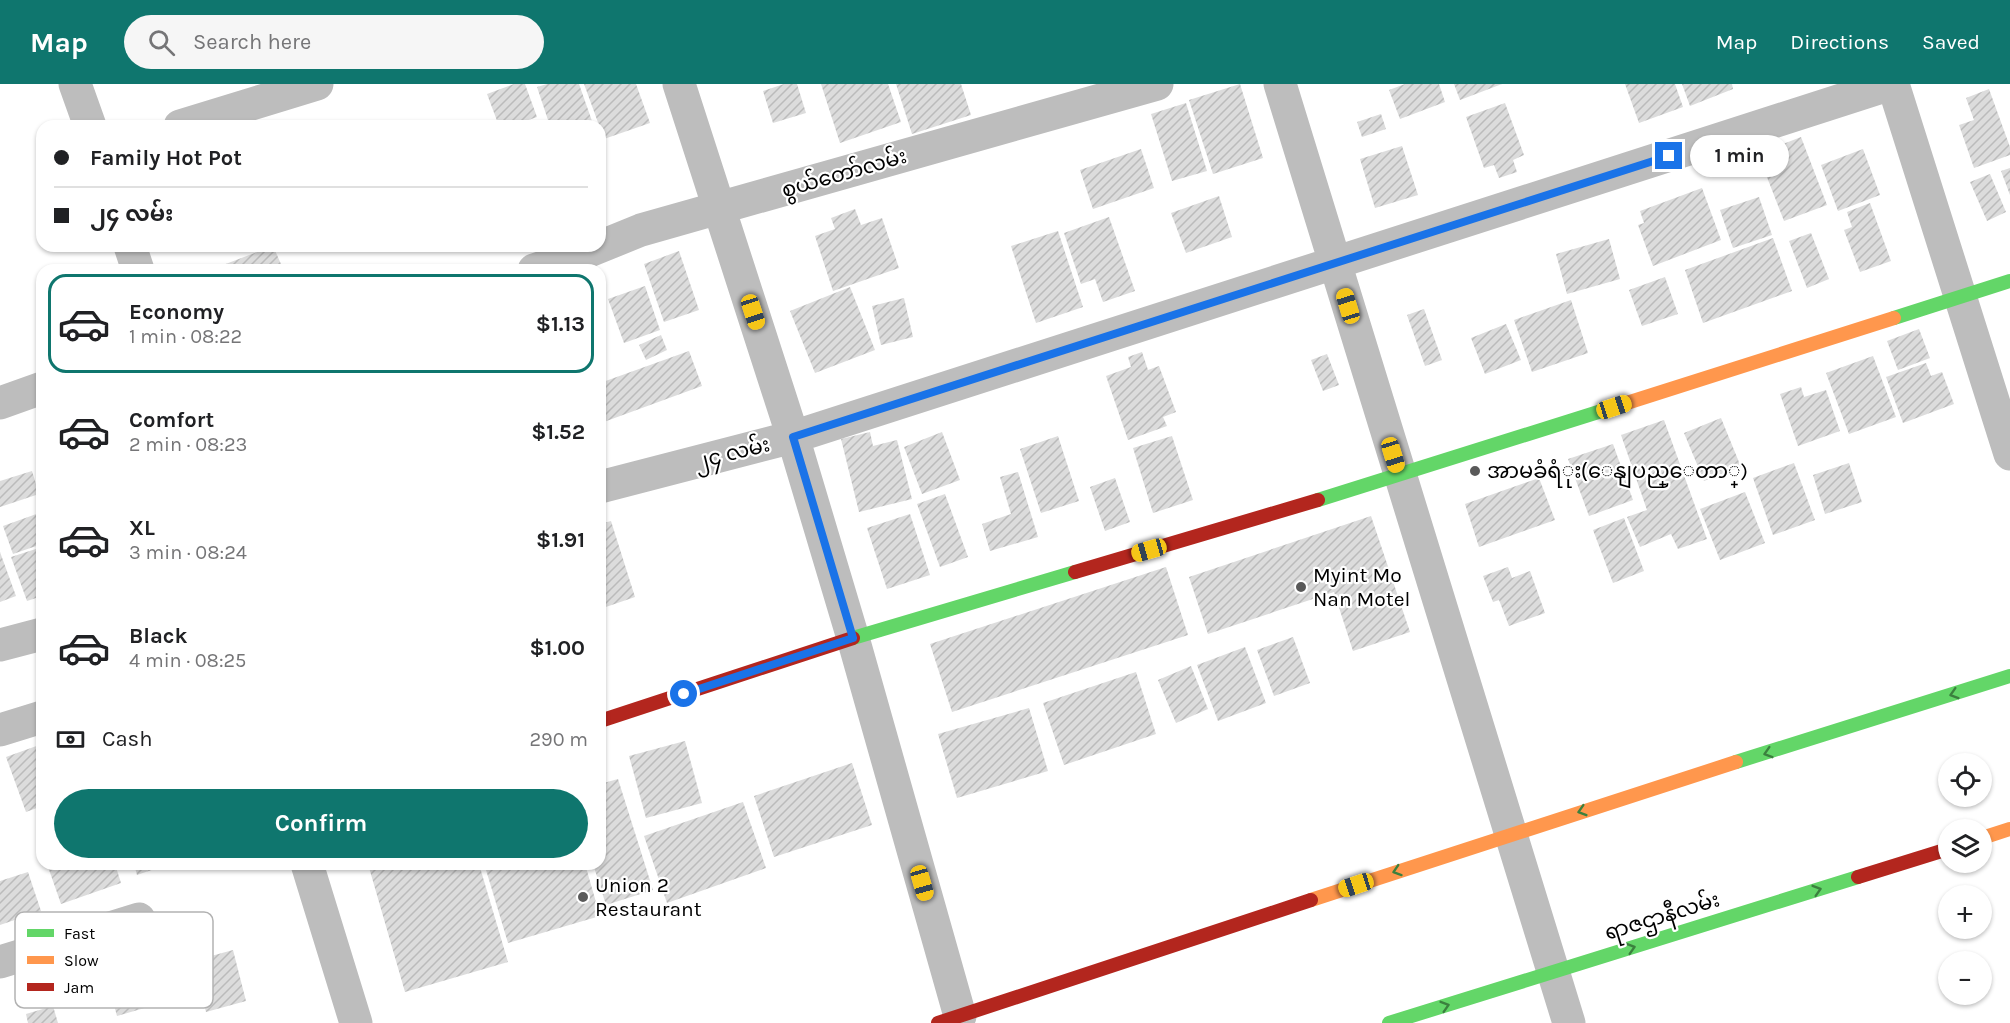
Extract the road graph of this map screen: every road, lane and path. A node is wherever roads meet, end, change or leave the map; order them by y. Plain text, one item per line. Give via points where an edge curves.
1 (75, 84) edge
2 (317, 84) edge
3 (679, 84) edge
4 (1157, 84) edge
5 (1280, 84) edge
6 (1892, 84) edge
7 (88, 120) edge
8 (200, 120) edge
9 (719, 208) junction
10 (606, 244) edge
11 (587, 252) edge
12 (552, 264) edge
13 (1335, 264) junction
14 (2010, 281) edge
15 (1961, 296) junction
16 (36, 390) edge
17 (0, 402) edge
18 (793, 437) junction
19 (2010, 454) edge
20 (1399, 476) junction
21 (606, 485) edge
22 (36, 636) edge
23 (853, 638) junction
24 (0, 645) edge
25 (2010, 676) edge
26 (36, 719) edge
27 (606, 719) edge
28 (0, 730) edge
29 (2010, 829) edge
30 (1510, 834) junction
31 (1992, 835) edge
32 (1938, 852) edge
33 (309, 870) edge
34 (15, 957) edge
35 (0, 962) edge
36 (1552, 972) junction
37 (949, 1020) edge
38 (356, 1023) edge
39 (1389, 1023) edge
40 (1569, 1023) edge

1 - 7 street
2 - 8 street
3 - 9 street
4 - 9 street, စွယ်တော်လမ်း
5 - 13 street
6 - 13 street, ၂၄ လမ်း
6 - 15 street
9 - 10 street, စွယ်တော်လမ်း
9 - 18 street
11 - 12 street, စွယ်တော်လမ်း
13 - 18 street, ၂၄ လမ်း
13 - 20 street
14 - 15 main road
15 - 19 street
15 - 20 main road
16 - 17 street
18 - 21 street, ၂၄ လမ်း
18 - 23 street
20 - 23 main road
20 - 30 street
22 - 24 street
23 - 27 main road
23 - 37 street
25 -> 30 main road
26 - 28 street
29 - 31 main road
30 - 36 street
30 -> 37 main road
36 -> 32 main road, ရာဇဌာနီလမ်း
33 - 38 street
34 - 35 street
39 -> 36 main road, ရာဇဌာနီလမ်း
36 - 40 street

